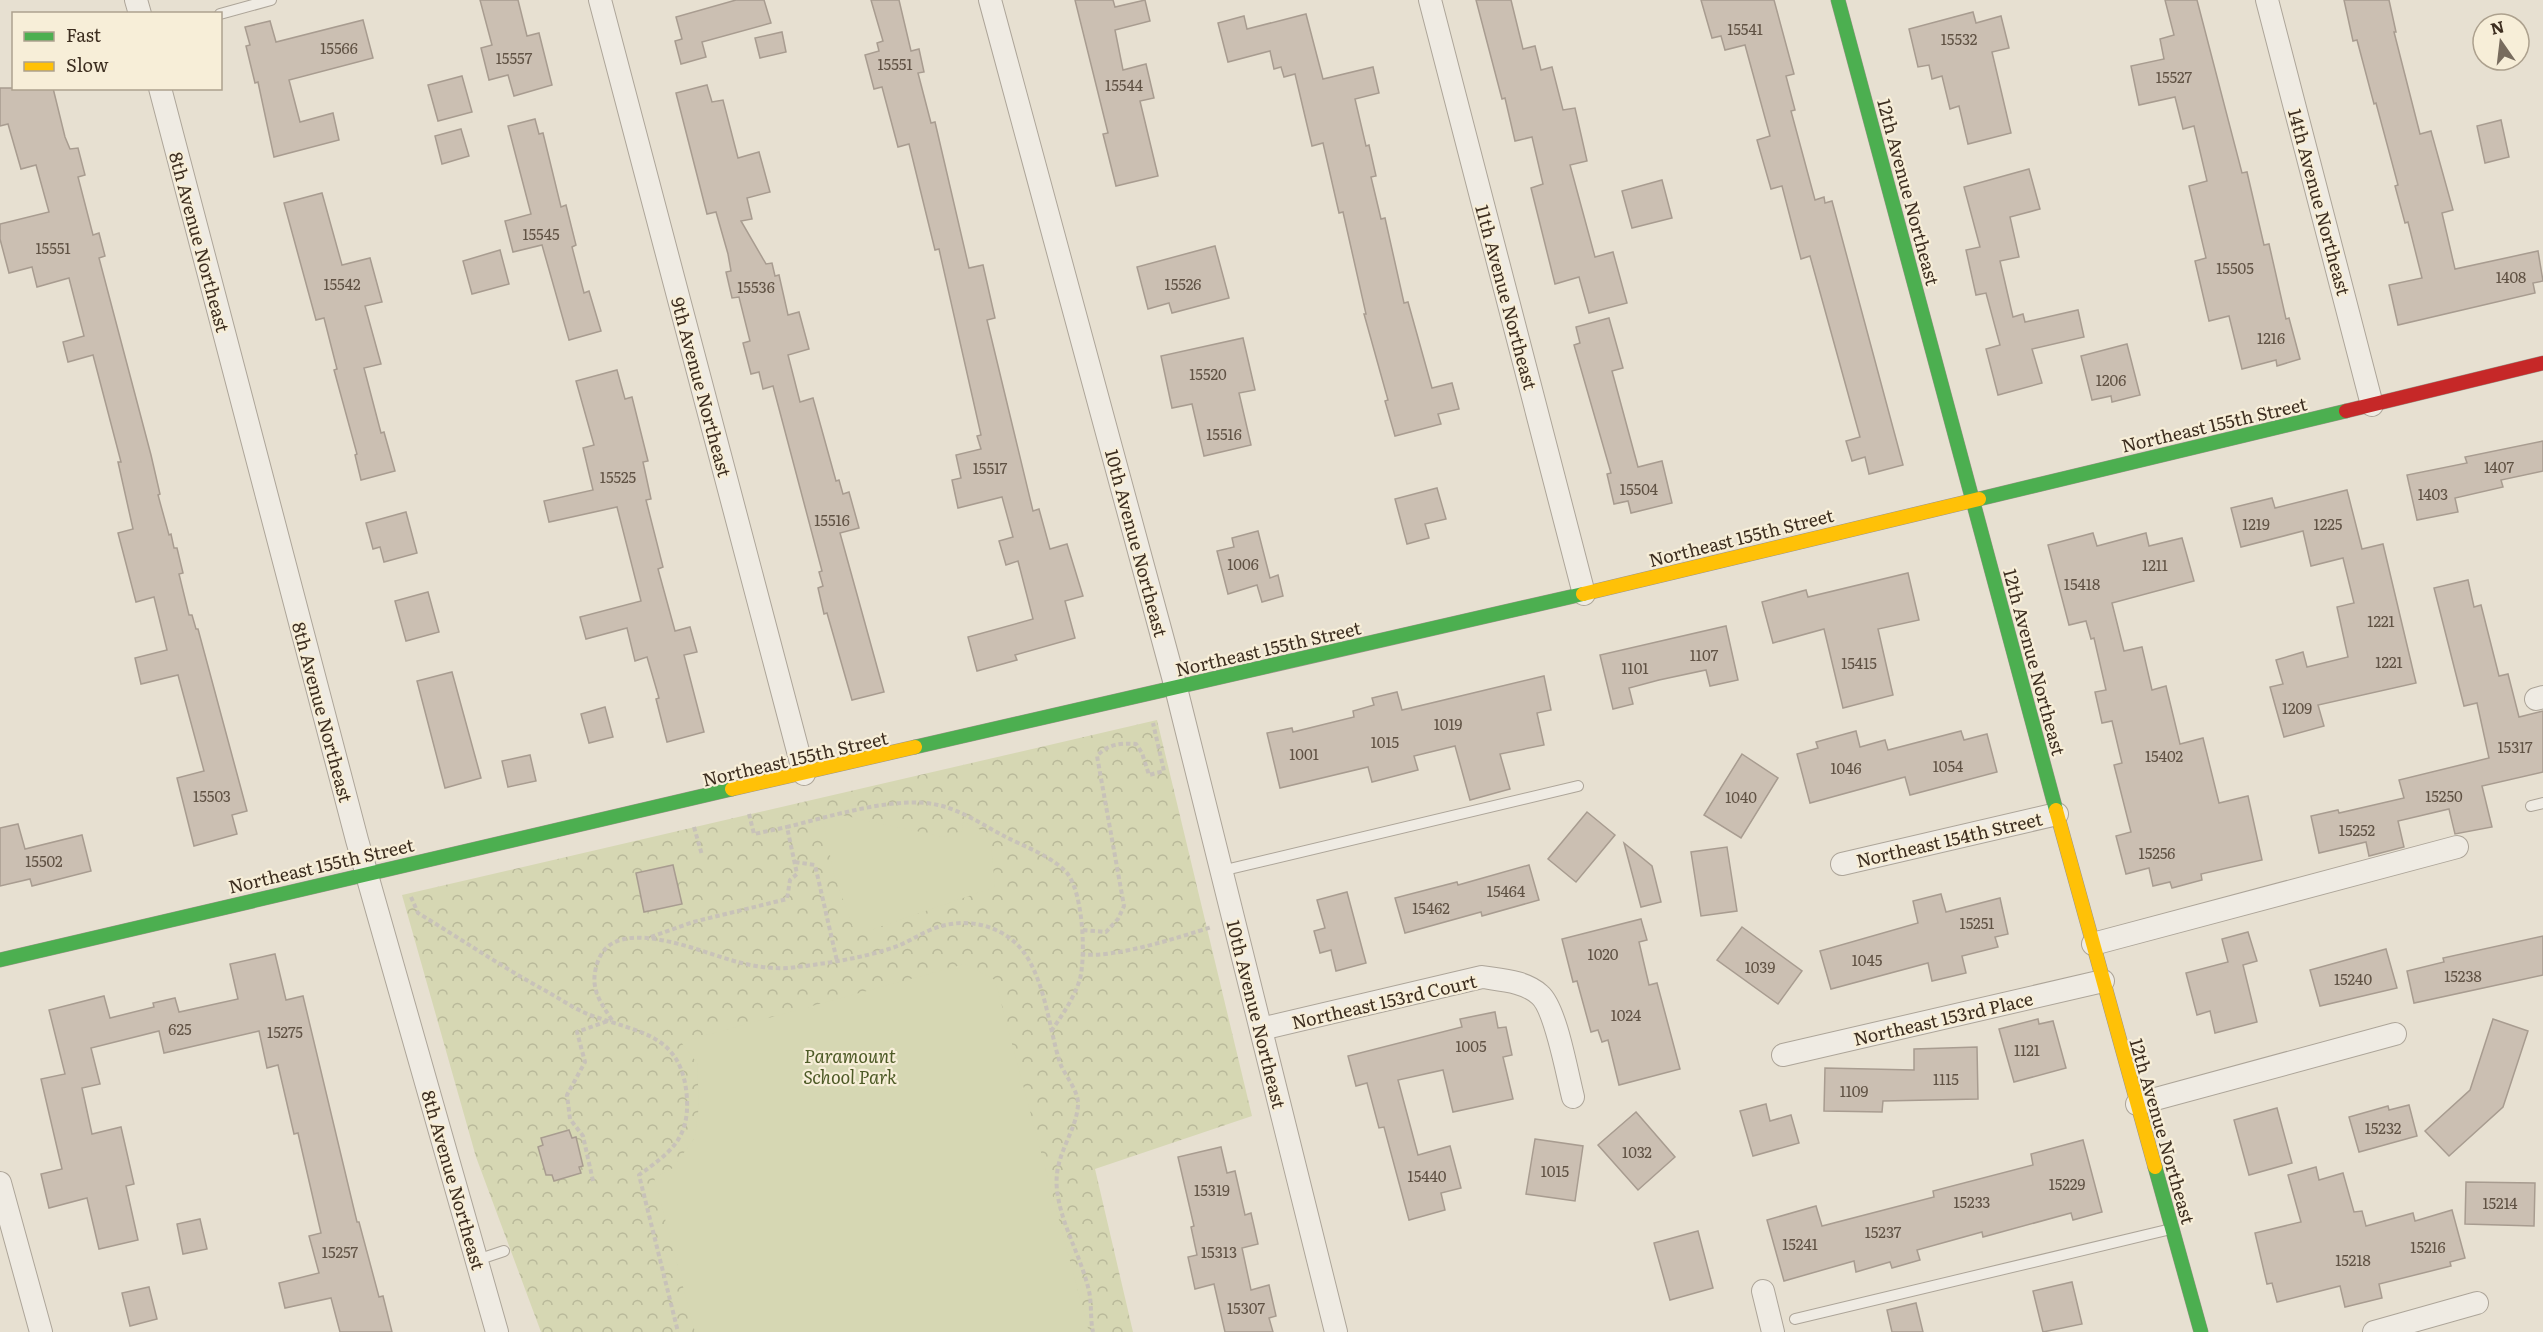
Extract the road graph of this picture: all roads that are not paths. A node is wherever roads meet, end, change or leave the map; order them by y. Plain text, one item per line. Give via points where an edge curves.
1 (271, 0) edge
2 (600, 0) edge
3 (990, 0) edge
4 (1430, 0) edge
5 (1838, 0) edge
6 (2267, 0) edge
7 (222, 13) edge
8 (161, 90) edge
9 (2543, 363) edge
10 (2372, 405) junction
11 (1974, 499) junction
12 (1584, 594) junction
13 (1176, 688) junction
14 (804, 774) junction
15 (1578, 786) dead end
16 (2543, 803) edge
17 (2531, 806) dead end
18 (2057, 814) junction
19 (2457, 847) dead end
20 (1842, 864) dead end
21 (1221, 871) junction
22 (366, 873) junction
23 (2093, 944) junction
24 (0, 960) edge
25 (2103, 981) junction
26 (1261, 1029) junction
27 (2395, 1034) dead end
28 (1783, 1055) dead end
29 (1573, 1096) dead end
30 (2137, 1104) junction
31 (0, 1183) edge
32 (2172, 1229) junction
33 (504, 1251) dead end
34 (477, 1260) junction
35 (1763, 1292) dead end
36 (2477, 1303) dead end
37 (1795, 1319) dead end
38 (41, 1332) edge
39 (497, 1332) edge
40 (1336, 1332) edge
41 (1773, 1332) edge
42 (2201, 1332) edge
43 (2374, 1332) edge

1 - 7 lane
2 - 14 street, 9th Avenue Northeast
3 - 13 street, 10th Avenue Northeast
4 - 12 street, 11th Avenue Northeast
5 - 11 street, 12th Avenue Northeast
6 - 10 street, 14th Avenue Northeast
8 - 22 street, 8th Avenue Northeast
9 - 10 street, Northeast 155th Street
10 - 11 street, Northeast 155th Street
11 - 12 street, Northeast 155th Street
11 - 18 street, 12th Avenue Northeast
12 - 13 street, Northeast 155th Street
13 - 14 street, Northeast 155th Street
13 - 21 street, 10th Avenue Northeast
14 - 22 street, Northeast 155th Street
15 - 21 lane
16 - 17 lane
18 - 20 street, Northeast 154th Street
18 - 23 street, 12th Avenue Northeast
19 - 23 street
21 - 26 street, 10th Avenue Northeast
22 - 24 street, Northeast 155th Street
22 - 34 street, 8th Avenue Northeast
23 - 25 street, 12th Avenue Northeast
25 - 28 street, Northeast 153rd Place
25 - 30 street, 12th Avenue Northeast
26 - 29 street, Northeast 153rd Court via 1482,977 1513,981 1540,995 1554,1023
26 - 40 street, 10th Avenue Northeast
27 - 30 street
30 - 32 street, 12th Avenue Northeast
31 - 38 street
32 - 37 lane
32 - 42 street, 12th Avenue Northeast
33 - 34 lane
34 - 39 street, 8th Avenue Northeast
35 - 41 street
36 - 43 street

